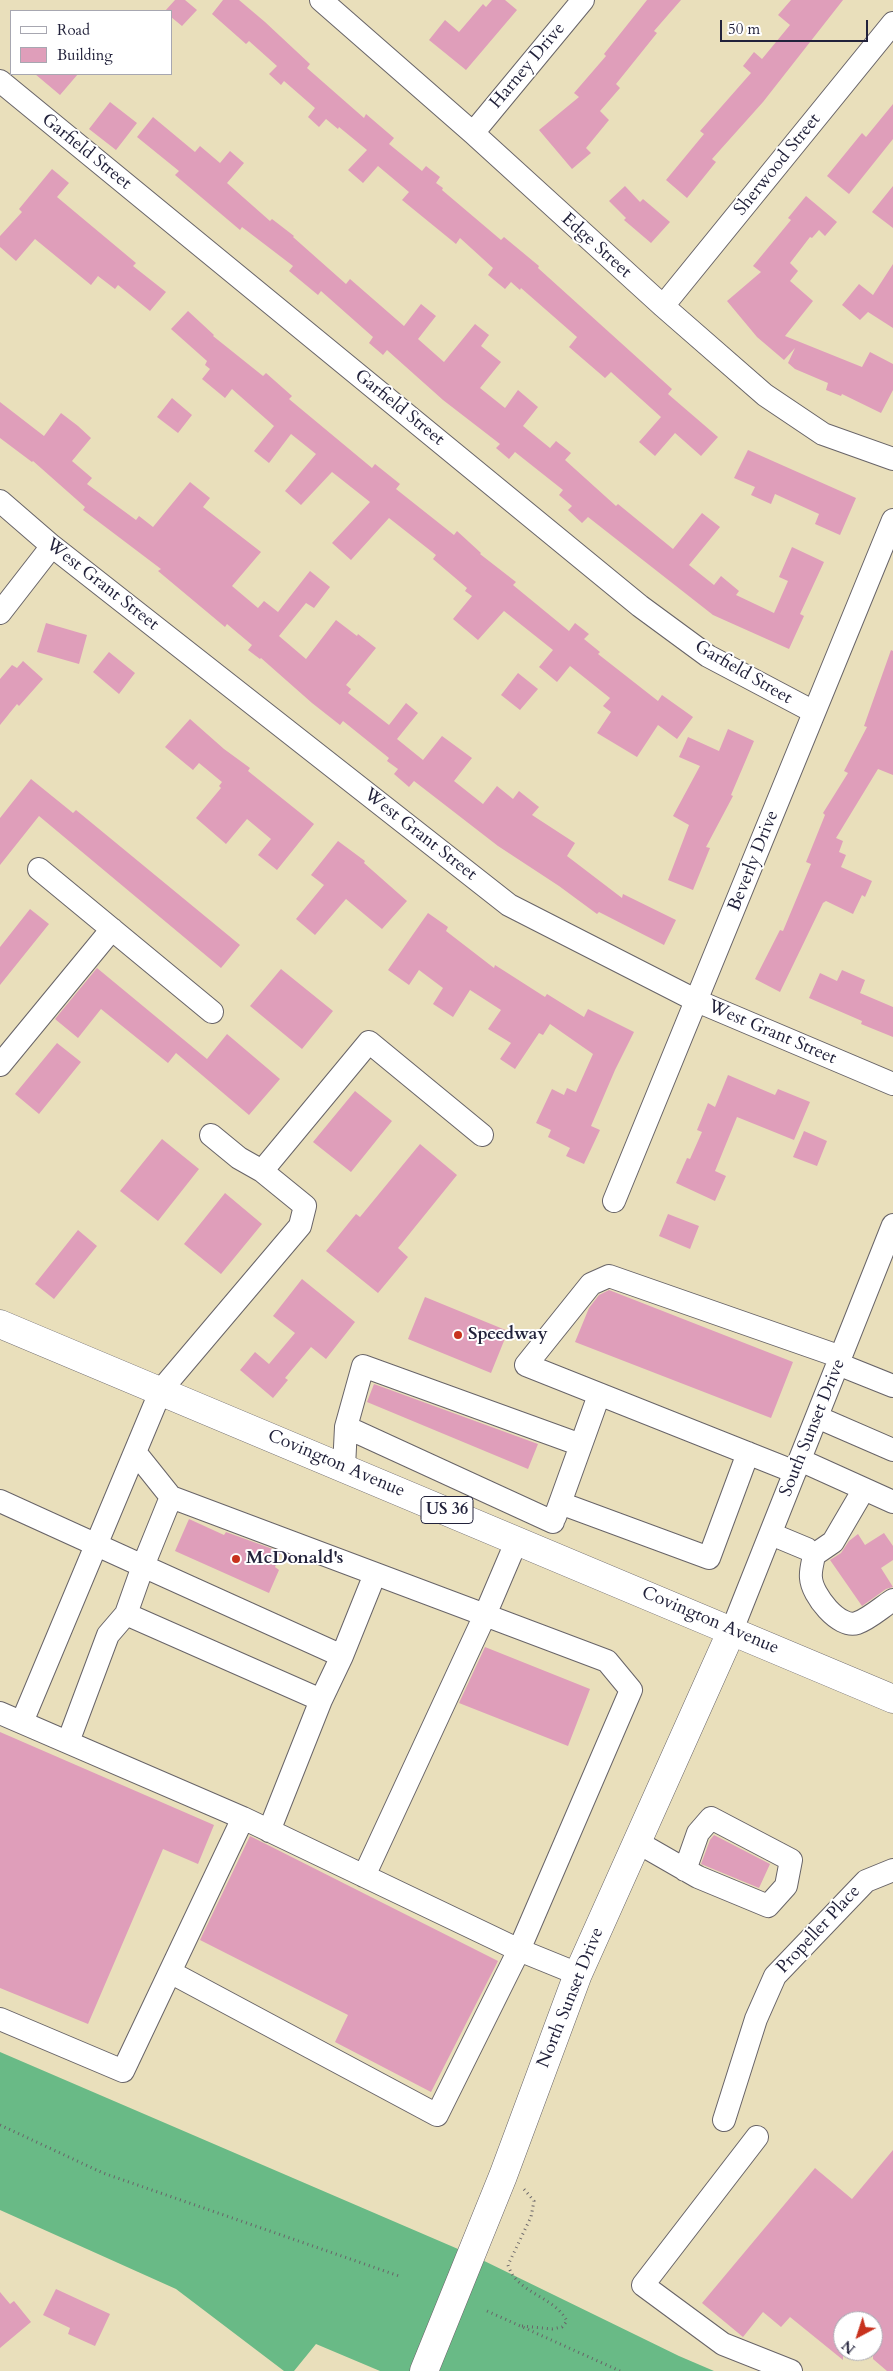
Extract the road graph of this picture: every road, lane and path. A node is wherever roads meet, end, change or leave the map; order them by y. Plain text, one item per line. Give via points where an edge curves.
1 (320, 0) edge
2 (583, 0) edge
3 (893, 23) edge
4 (0, 81) edge
5 (472, 133) junction
6 (662, 306) junction
7 (893, 459) edge
8 (0, 501) edge
9 (893, 520) edge
10 (52, 546) junction
11 (0, 613) edge
12 (814, 712) junction
13 (39, 869) dead end
14 (112, 929) junction
15 (697, 1001) junction
16 (212, 1012) dead end
17 (0, 1065) edge
18 (893, 1084) edge
19 (482, 1134) dead end
20 (211, 1135) dead end
21 (262, 1171) junction
22 (614, 1201) dead end
23 (893, 1225) edge
24 (0, 1324) edge
25 (839, 1361) junction
26 (893, 1386) edge
27 (161, 1390) junction
28 (599, 1395) junction
29 (817, 1417) junction
30 (346, 1427) junction
31 (580, 1445) junction
32 (893, 1450) edge
33 (135, 1452) junction
34 (748, 1454) junction
35 (798, 1466) junction
36 (344, 1467) junction
37 (864, 1489) junction
38 (171, 1497) junction
39 (0, 1501) edge
40 (893, 1502) edge
41 (557, 1512) junction
42 (770, 1534) junction
43 (96, 1545) junction
44 (529, 1545) junction
45 (814, 1555) junction
46 (142, 1566) junction
47 (374, 1574) junction
48 (893, 1600) edge
49 (126, 1614) junction
50 (485, 1615) junction
51 (732, 1630) junction
52 (342, 1656) junction
53 (893, 1699) edge
54 (321, 1700) junction
55 (0, 1713) edge
56 (22, 1722) junction
57 (68, 1742) junction
58 (243, 1818) junction
59 (269, 1830) junction
60 (637, 1842) junction
61 (685, 1870) junction
62 (893, 1870) edge
63 (364, 1876) junction
64 (519, 1950) junction
65 (170, 1972) junction
66 (578, 1974) junction
67 (0, 2019) edge
68 (724, 2120) dead end
69 (0, 2125) edge
70 (757, 2137) dead end
71 (503, 2176) junction
72 (399, 2276) dead end
73 (486, 2311) dead end
74 (522, 2326) junction
75 (424, 2371) edge
76 (620, 2371) edge
77 (791, 2371) edge

1 - 5 street, Edge Street
2 - 5 street, Harney Drive
3 - 6 street, Sherwood Street
4 - 12 street, Garfield Street via 640,606 708,656
5 - 6 street, Edge Street
6 - 7 street, Edge Street via 765,395 824,434
8 - 10 street, West Grant Street
9 - 12 street, Beverly Drive
10 - 11 street
10 - 15 street, West Grant Street via 509,905
12 - 15 street, Beverly Drive
13 - 14 street
14 - 16 street
14 - 17 street
15 - 18 street, West Grant Street
15 - 22 street, Beverly Drive
19 - 21 street via 369,1042
20 - 21 street via 239,1158
21 - 27 street via 305,1206 300,1226
23 - 25 street, South Sunset Drive
24 - 27 main road, Covington Avenue / US 36
25 - 26 street
25 - 28 street via 609,1276 591,1284 526,1365
25 - 29 street, South Sunset Drive
27 - 33 street
27 - 36 main road, Covington Avenue / US 36
28 - 31 street
28 - 34 street
29 - 32 street
29 - 35 street, South Sunset Drive
30 - 31 street via 364,1366
30 - 36 street
30 - 41 street
31 - 41 street
33 - 38 street
33 - 43 street
34 - 35 street
34 - 41 street via 709,1558
35 - 37 street
35 - 42 street, South Sunset Drive
36 - 44 main road, Covington Avenue / US 36
37 - 40 street
37 - 45 street via 833,1542
38 - 46 street
38 - 47 street
39 - 43 street
41 - 44 street
42 - 45 street
42 - 51 street, South Sunset Drive
43 - 46 street
43 - 56 street
44 - 50 street
44 - 51 main road, Covington Avenue / US 36
45 - 48 street via 811,1579 816,1593 829,1611 845,1624 856,1624
46 - 49 street
46 - 52 street
47 - 50 street
47 - 52 street
49 - 54 street
49 - 57 street via 108,1635
50 - 63 street
50 - 64 street via 607,1661 631,1690
51 - 53 main road, Covington Avenue / US 36
51 - 60 main road, North Sunset Drive
52 - 54 street
54 - 59 street
55 - 56 street
56 - 57 street
57 - 58 street
58 - 59 street
58 - 65 street
59 - 63 street
60 - 61 street
60 - 66 main road, North Sunset Drive
61 - 61 street via 698,1833 711,1818 791,1860 786,1886 768,1906
62 - 68 street, Propeller Place via 866,1881 775,1976 756,2019
63 - 64 street
64 - 65 street via 438,2115
64 - 66 street
65 - 67 street via 123,2071
66 - 71 main road, North Sunset Drive
69 - 72 path via 103,2173
70 - 77 street via 643,2285 723,2344
71 - 74 path via 524,2188 534,2201 531,2217 508,2265 511,2276 562,2312 567,2321 562,2327 552,2329
71 - 75 main road, North Sunset Drive
73 - 74 path
74 - 76 path

